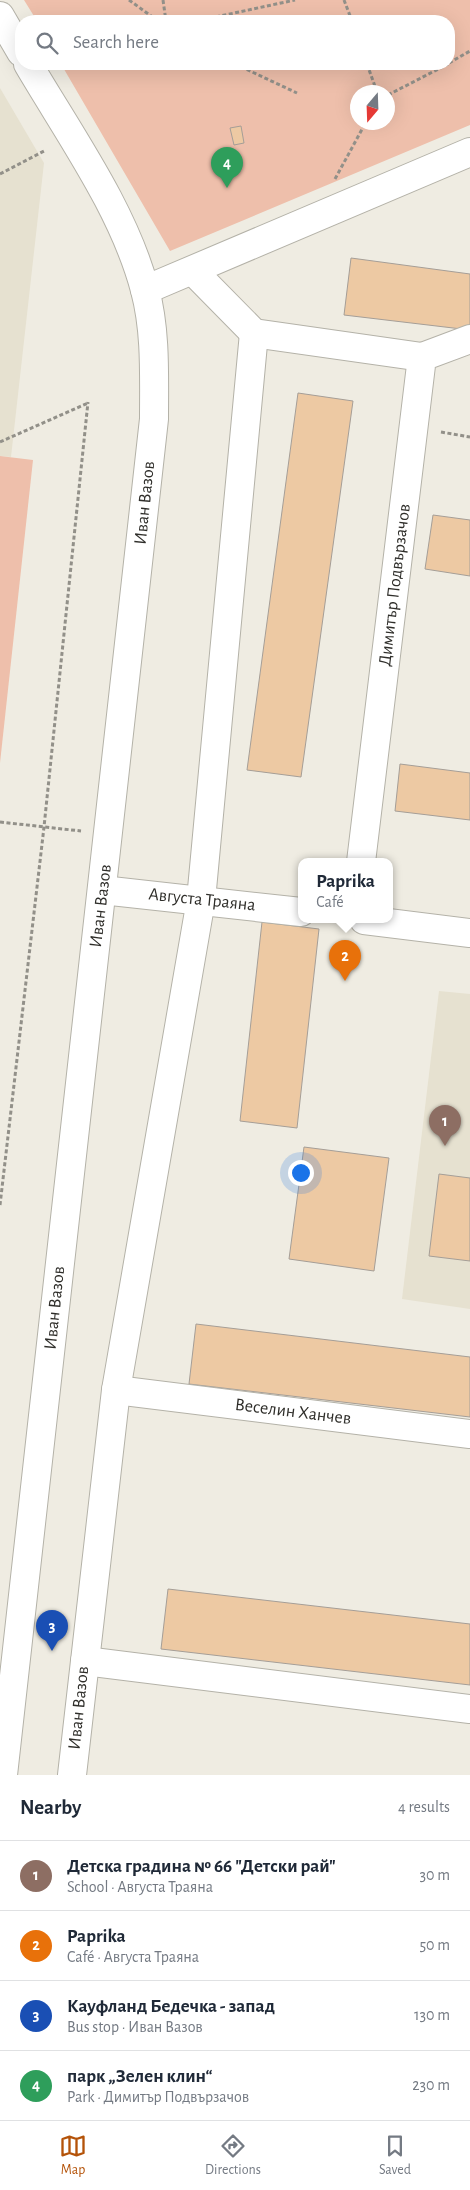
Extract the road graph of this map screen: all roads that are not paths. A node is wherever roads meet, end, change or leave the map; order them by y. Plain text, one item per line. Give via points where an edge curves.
1 (0, 16) edge
2 (15, 42) edge
3 (32, 70) edge
4 (470, 152) edge
5 (193, 271) junction
6 (145, 290) junction
7 (254, 333) junction
8 (470, 339) edge
9 (422, 357) junction
10 (361, 858) edge
11 (102, 890) junction
12 (202, 900) junction
13 (298, 912) edge
14 (388, 923) edge
15 (470, 933) edge
16 (116, 1390) junction
17 (470, 1434) edge
18 (84, 1661) junction
19 (470, 1709) edge
20 (3, 1775) edge
21 (72, 1775) edge

1 - 2 street
3 - 6 street, Иван Вазов via 97,180 124,233
4 - 5 street
5 - 6 street
5 - 7 street
6 - 11 street, Иван Вазов via 154,352 154,418
7 - 9 street
7 - 12 street, Иван Вазов
8 - 9 street
9 - 10 street, Димитър Подвързачов
11 - 12 street, Августа Траяна
11 - 20 street, Иван Вазов
12 - 13 street, Августа Траяна
12 - 16 street, Иван Вазов
14 - 15 street
16 - 17 street, Веселин Ханчев
16 - 18 street, Иван Вазов
18 - 19 street
18 - 21 street, Иван Вазов

